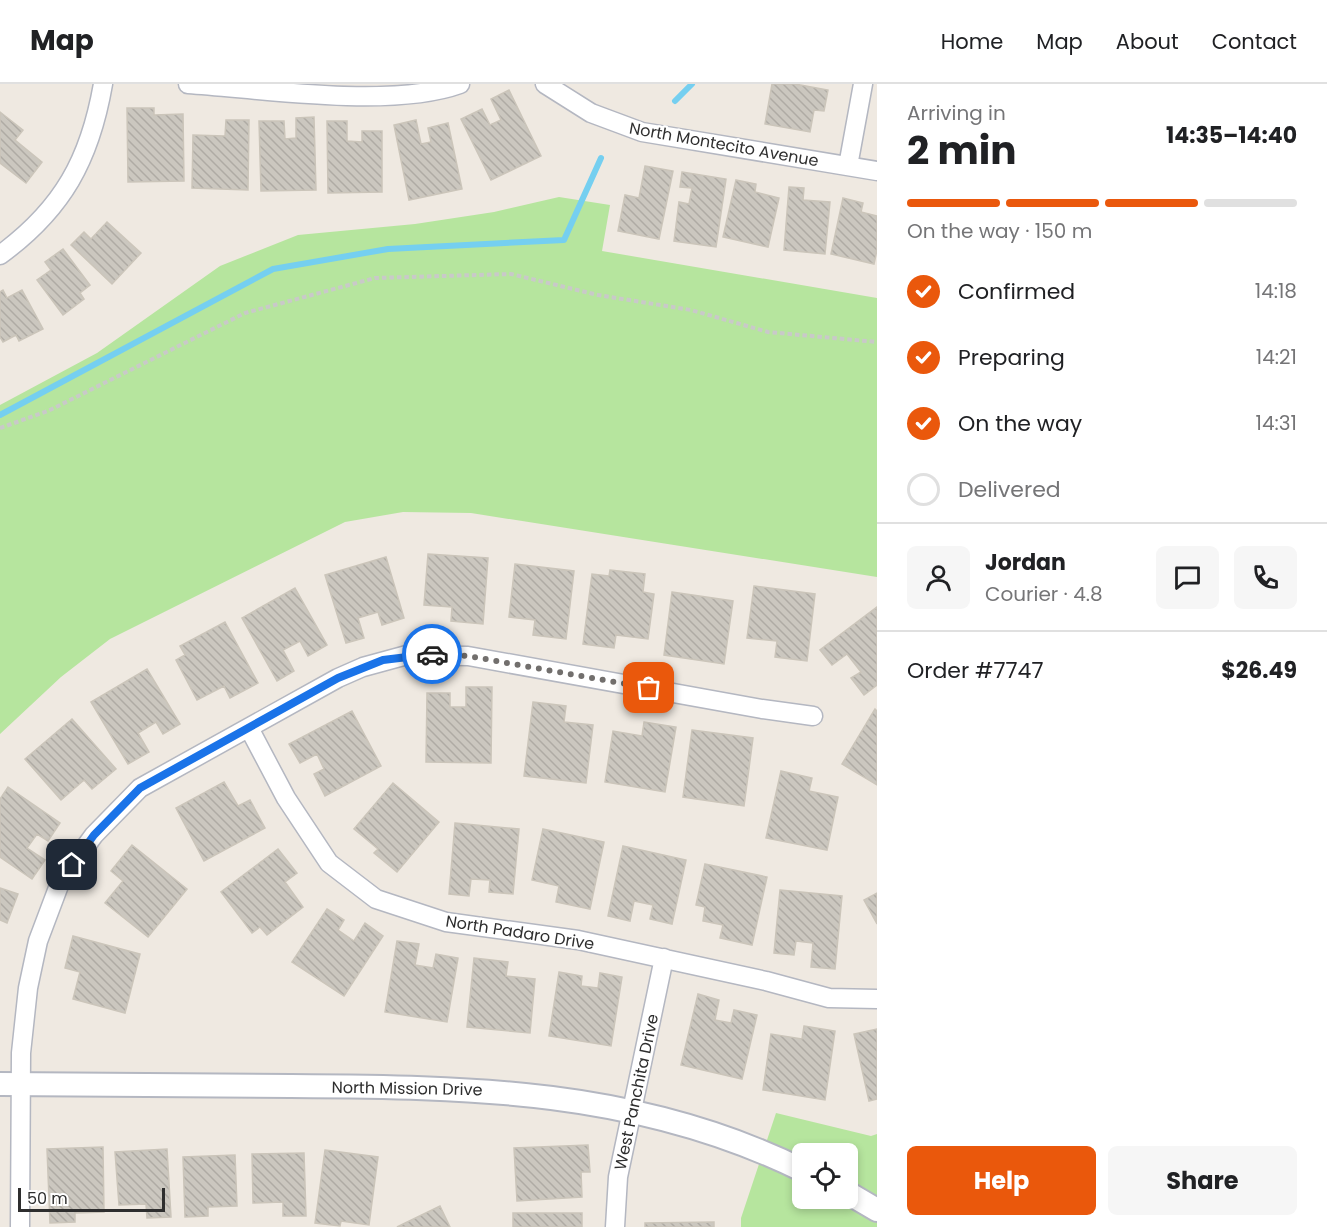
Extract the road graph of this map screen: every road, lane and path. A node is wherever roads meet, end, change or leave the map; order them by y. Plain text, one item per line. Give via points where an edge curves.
1 (103, 84) edge
2 (188, 84) edge
3 (460, 84) edge
4 (545, 84) edge
5 (863, 84) edge
6 (349, 89) edge
7 (848, 166) junction
8 (877, 171) edge
9 (0, 255) edge
10 (877, 342) edge
11 (0, 428) edge
12 (813, 716) dead end
13 (249, 728) junction
14 (664, 958) junction
15 (877, 999) edge
16 (10, 1084) edge
17 (630, 1111) junction
18 (792, 1166) edge
19 (858, 1199) edge
20 (877, 1210) edge
21 (20, 1227) edge
22 (615, 1227) edge

1 - 9 street via 93,132 69,185 42,220
2 - 6 street
3 - 6 street via 411,94
4 - 7 street, North Montecito Avenue via 591,113 642,132
5 - 7 street
7 - 8 street, North Montecito Avenue
10 - 11 path via 768,332 691,310 598,295 511,274 375,278 245,313 48,411
12 - 13 street via 468,656 435,654 407,655 363,667
13 - 14 street, North Padaro Drive via 286,798 329,863 376,899 446,921 578,940
13 - 16 street via 140,788 94,835 61,880 39,941
14 - 15 street, North Padaro Drive via 829,998
14 - 17 street, West Panchita Drive
16 - 17 street, North Mission Drive via 486,1090 550,1096
16 - 21 street
17 - 18 street, North Mission Drive via 739,1143
17 - 22 street, West Panchita Drive via 618,1177
19 - 20 street

